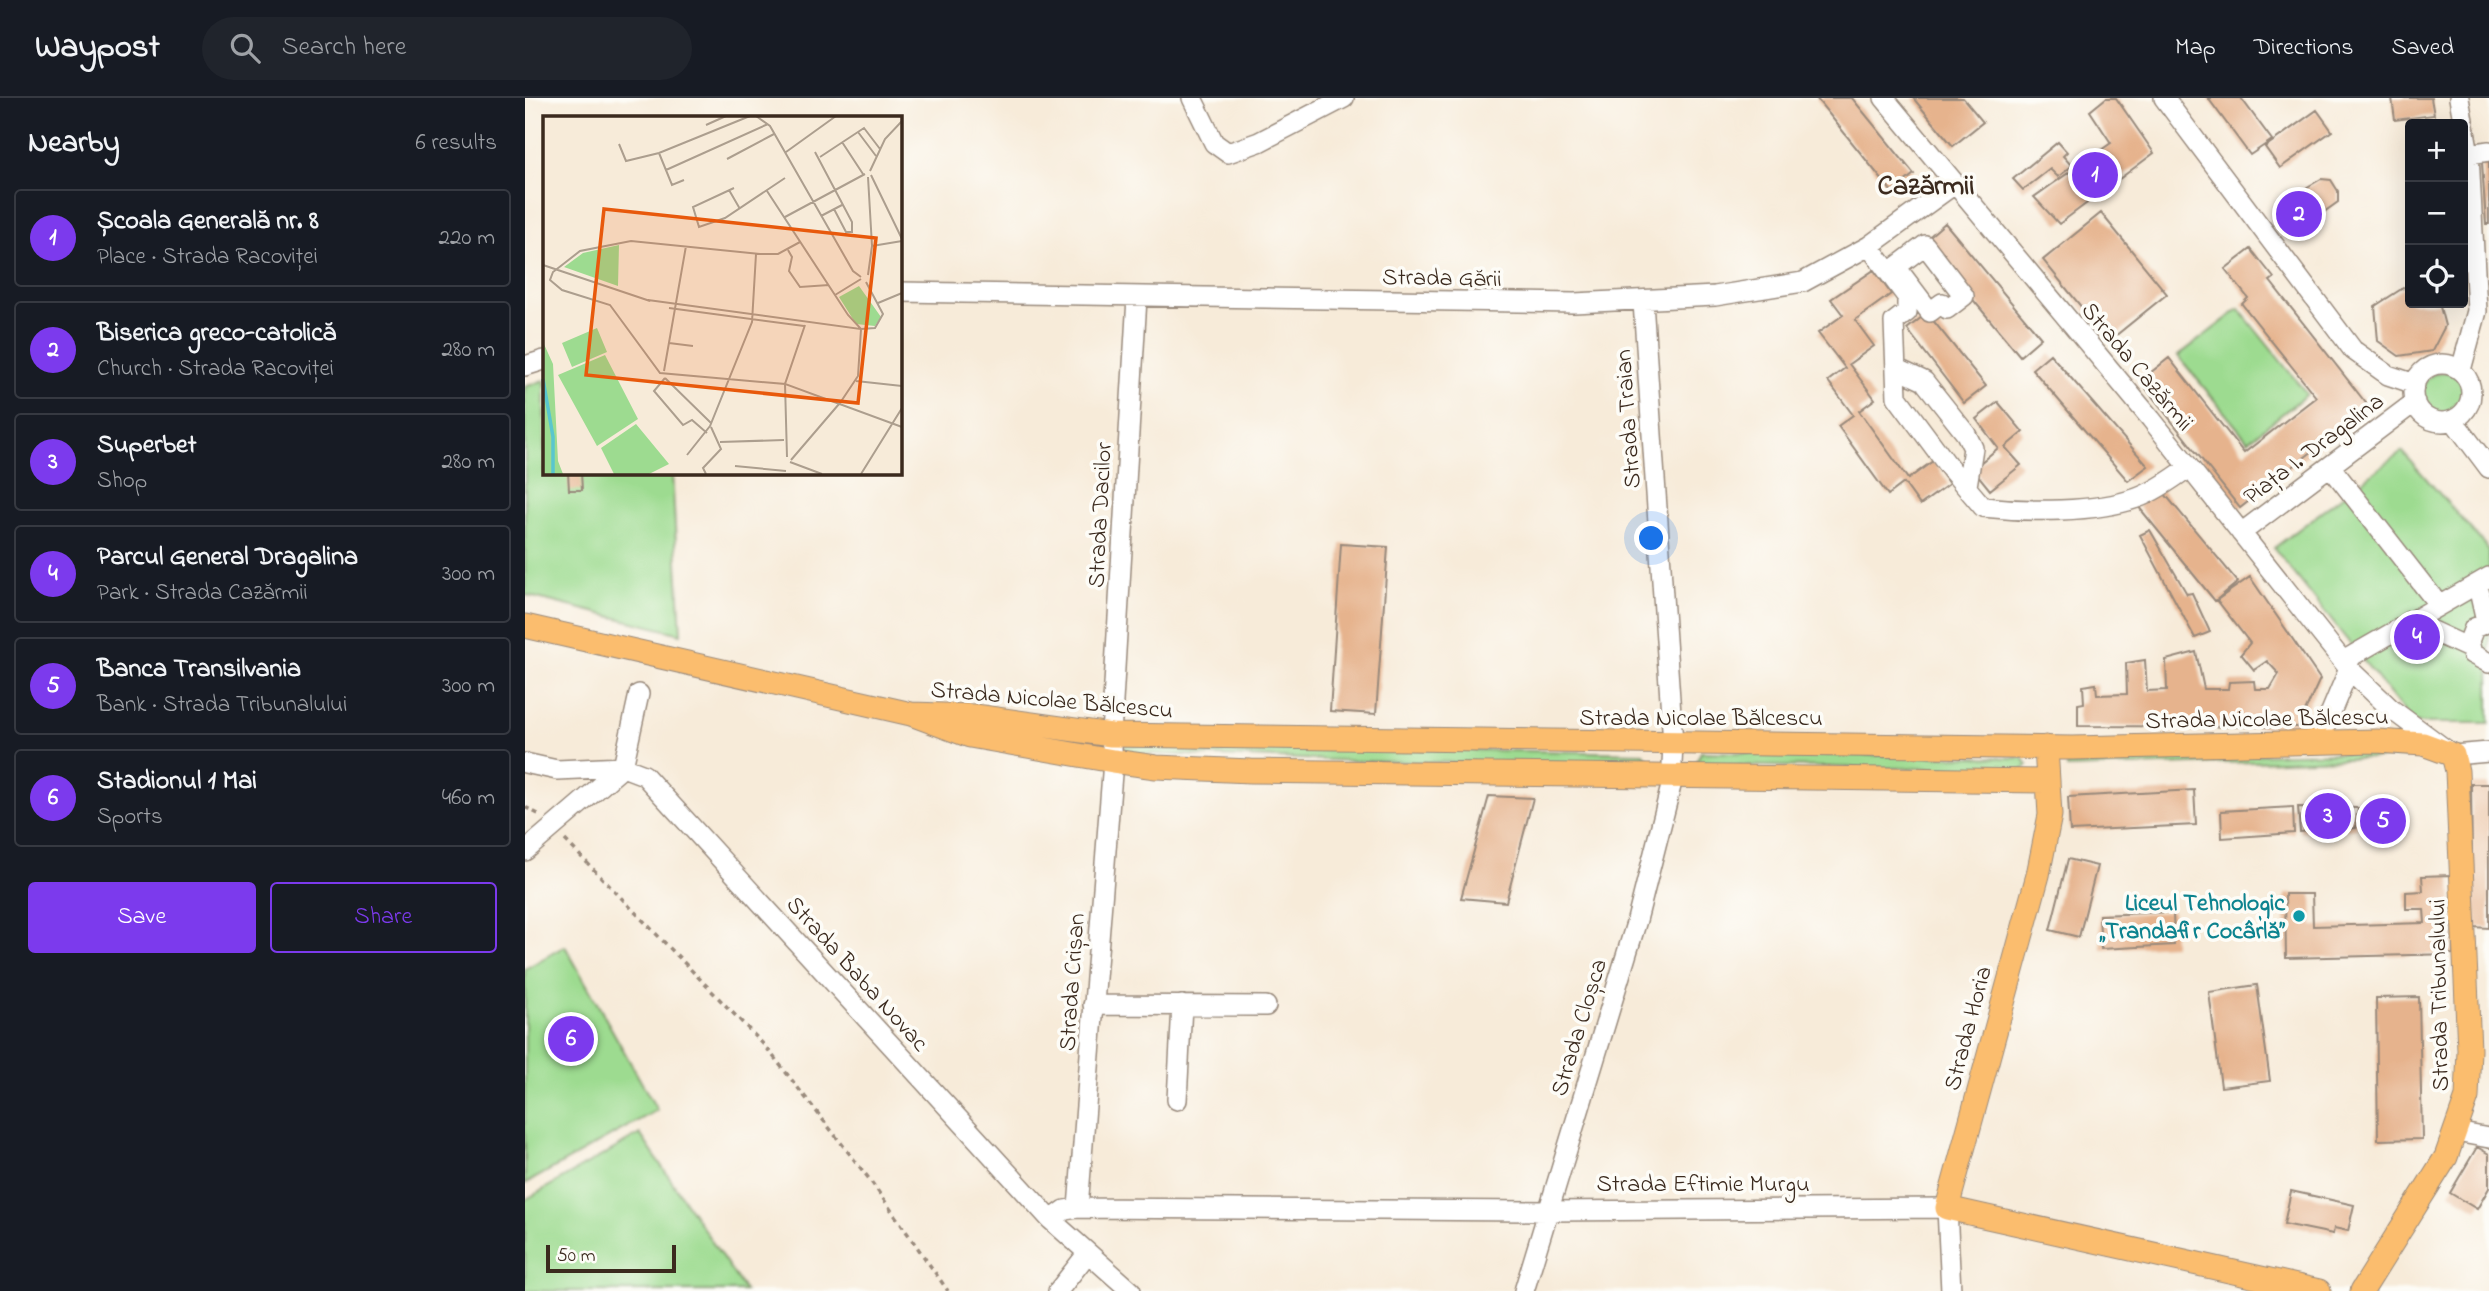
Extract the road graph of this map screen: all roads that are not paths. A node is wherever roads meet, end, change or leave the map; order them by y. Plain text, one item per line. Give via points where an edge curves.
1 (1192, 98) edge
2 (1344, 98) edge
3 (1884, 98) edge
4 (2164, 98) edge
5 (2459, 98) edge
6 (2489, 151) edge
7 (2469, 154) junction
8 (1953, 185) junction
9 (1869, 246) junction
10 (901, 292) edge
11 (1136, 298) junction
12 (1643, 302) junction
13 (543, 360) edge
14 (525, 366) edge
15 (1896, 368) junction
16 (2461, 370) junction
17 (2415, 393) junction
18 (2453, 420) junction
19 (2330, 466) junction
20 (2189, 467) junction
21 (2489, 468) edge
22 (1967, 486) junction
23 (2241, 533) junction
24 (2484, 581) edge
25 (2438, 604) junction
26 (2410, 621) junction
27 (2487, 622) edge
28 (525, 626) edge
29 (2469, 648) junction
30 (2489, 663) edge
31 (2346, 665) junction
32 (639, 694) dead end
33 (911, 714) junction
34 (1111, 734) junction
35 (1673, 743) junction
36 (2318, 743) junction
37 (2046, 747) junction
38 (2489, 752) edge
39 (2453, 755) junction
40 (1113, 761) junction
41 (525, 763) edge
42 (623, 767) junction
43 (1673, 776) junction
44 (2046, 781) junction
45 (525, 851) edge
46 (1182, 1004) junction
47 (1093, 1005) junction
48 (1266, 1006) dead end
49 (1177, 1100) dead end
50 (2456, 1132) junction
51 (2489, 1138) edge
52 (1078, 1208) junction
53 (1947, 1208) junction
54 (1548, 1211) junction
55 (1051, 1220) junction
56 (1087, 1254) junction
57 (1058, 1291) edge
58 (1131, 1291) edge
59 (1524, 1291) edge
60 (1951, 1291) edge
61 (2319, 1291) edge
62 (2362, 1291) edge

1 - 2 street via 1214,144 1228,153
3 - 8 street, Strada Cazărmii
4 - 17 street via 2353,350
5 - 7 street
6 - 7 street
7 - 16 street via 2477,311
8 - 9 street, Strada Gării
8 - 20 street, Strada Cazărmii
9 - 12 street, Strada Gării via 1803,282
9 - 15 street via 1907,297 1907,312 1894,322
10 - 11 street, Strada Gării
11 - 12 street, Strada Gării
11 - 34 street, Strada Dacilor
12 - 35 street, Strada Traian
13 - 14 street
15 - 22 street via 1897,397
15 - 22 street via 1924,382 1966,434 1973,448
16 - 17 street via 2434,365 2419,376
16 - 18 street via 2470,384 2470,401
17 - 18 street via 2426,417
17 - 19 street, Piața I. Dragalina
18 - 21 street
19 - 23 street, Piața I. Dragalina
19 - 25 street
20 - 22 street via 2137,498 2083,507 1983,507
20 - 23 street, Strada Cazărmii
23 - 31 street, Strada Cazărmii
24 - 25 street
24 - 27 street
25 - 26 street
26 - 29 street
26 - 31 street
27 - 29 street via 2474,628
28 - 33 main road, Strada Nicolae Bălcescu
29 - 30 street via 2477,659
31 - 36 street
31 - 39 street, Strada Cazărmii via 2391,709
32 - 42 street
33 - 34 main road, Strada Nicolae Bălcescu via 975,716
33 - 40 main road, Strada Nicolae Bălcescu via 970,736
34 - 35 main road, Strada Nicolae Bălcescu
34 - 40 street, Strada Dacilor
35 - 37 main road, Strada Nicolae Bălcescu
35 - 43 street, Strada Traian
36 - 37 main road, Strada Nicolae Bălcescu
36 - 39 main road, Strada Nicolae Bălcescu via 2401,742
37 - 44 main road, Strada Horia
38 - 39 street, Strada Nicolae Bălcescu
39 - 50 main road, Strada Tribunalului via 2459,795 2469,1076
40 - 43 main road, Strada Nicolae Bălcescu via 1251,771
40 - 47 street, Strada Crișan
41 - 42 street via 557,770
42 - 45 street
42 - 55 street, Strada Baba Novac via 644,775
43 - 44 main road, Strada Nicolae Bălcescu
43 - 54 street, Strada Cloșca via 1637,920
44 - 53 main road, Strada Horia via 2050,815 2038,875
46 - 47 street
46 - 48 street
46 - 49 street
47 - 52 street, Strada Crișan
50 - 51 street
50 - 62 main road, Strada Tribunalului via 2431,1183
52 - 54 street, Strada Eftimie Murgu
52 - 55 street
53 - 54 street, Strada Eftimie Murgu
53 - 60 street, Strada Horia
53 - 61 main road, Strada Eftimie Murgu
54 - 59 street, Strada Cloșca
55 - 56 street, Strada Baba Novac
56 - 57 street
56 - 58 street, Strada Baba Novac

